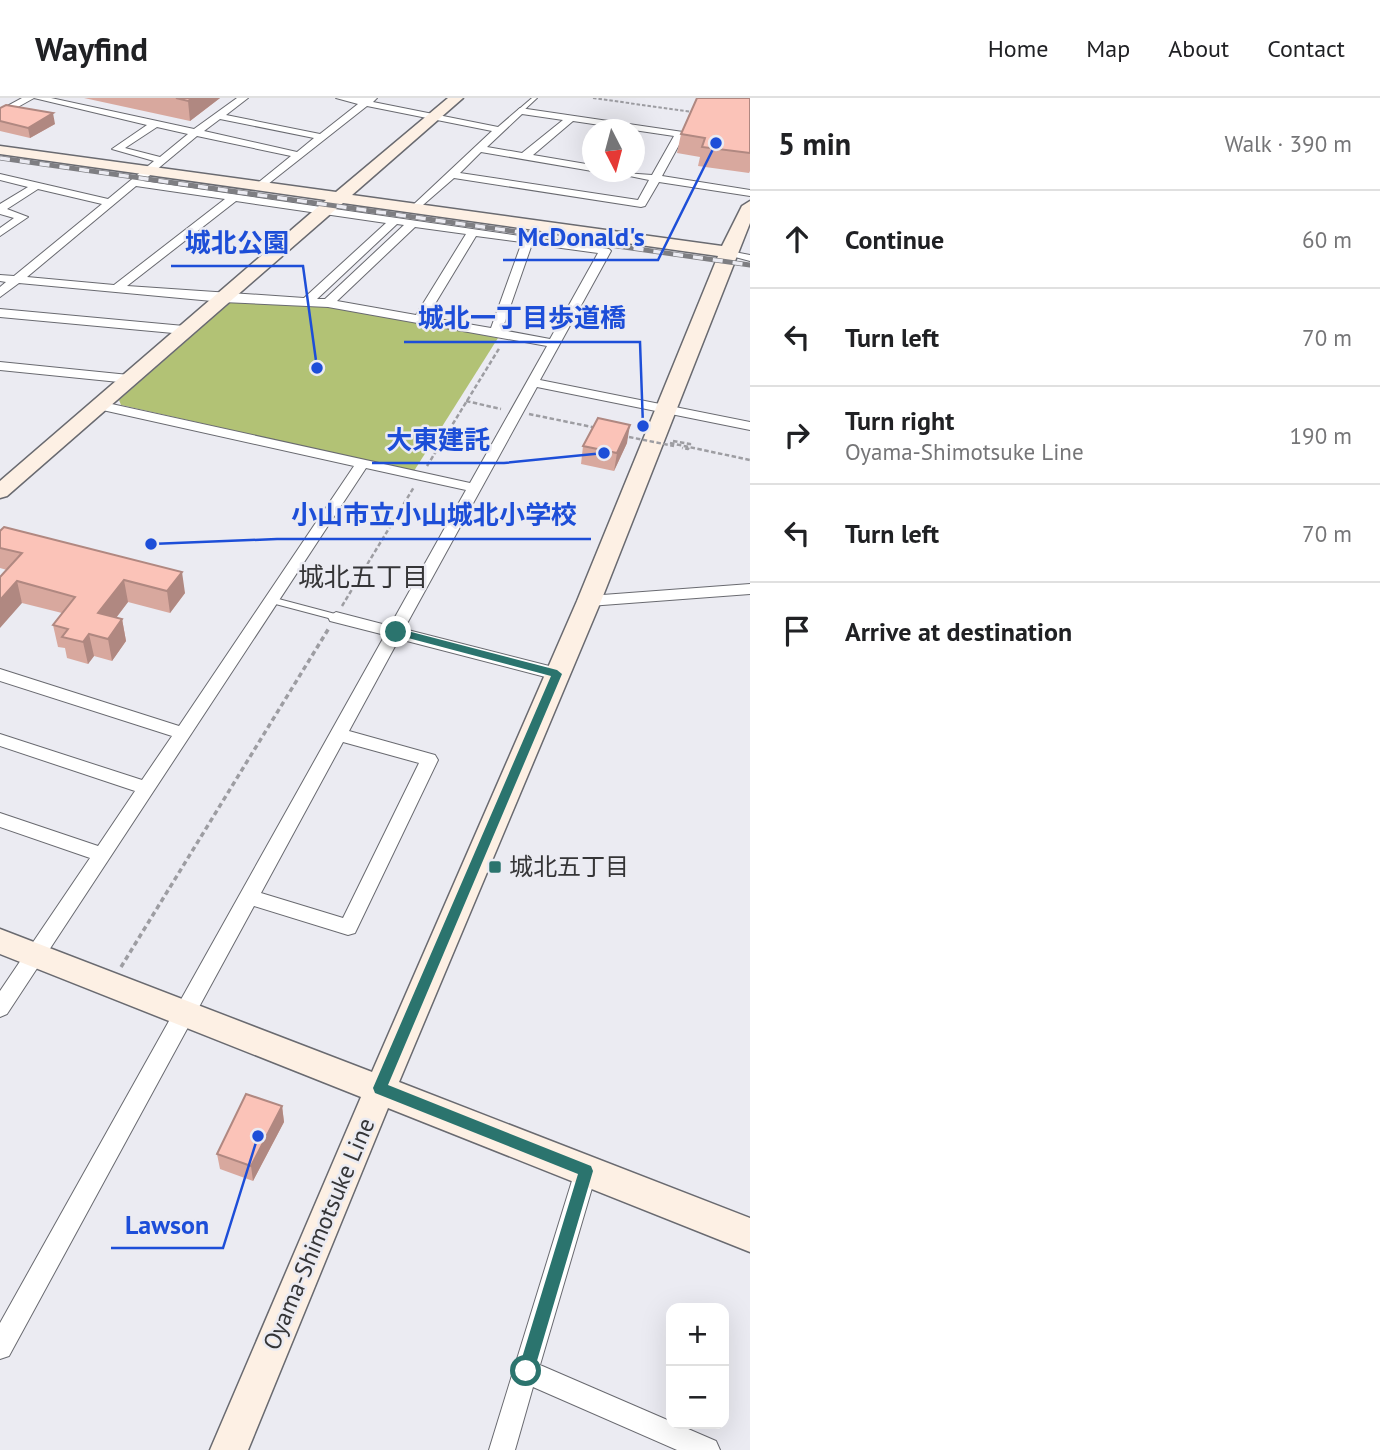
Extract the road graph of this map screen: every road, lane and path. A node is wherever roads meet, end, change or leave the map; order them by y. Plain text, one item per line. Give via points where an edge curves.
1 (29, 98) edge
2 (38, 98) edge
3 (243, 98) edge
4 (341, 98) edge
5 (456, 98) edge
6 (535, 98) edge
7 (593, 98) edge
8 (369, 101) edge
9 (520, 111) junction
10 (698, 113) edge
11 (0, 114) edge
12 (219, 116) junction
13 (434, 118) junction
14 (570, 118) junction
15 (582, 120) edge
16 (155, 124) junction
17 (500, 130) junction
18 (645, 130) edge
19 (195, 133) junction
20 (322, 137) junction
21 (479, 149) junction
22 (0, 150) edge
23 (298, 155) junction
24 (524, 157) junction
25 (162, 160) junction
26 (582, 163) edge
27 (577, 166) junction
28 (582, 167) edge
29 (149, 171) junction
30 (453, 175) junction
31 (645, 176) edge
32 (0, 177) edge
33 (656, 178) junction
34 (134, 183) junction
35 (36, 186) junction
36 (259, 186) junction
37 (750, 193) edge
38 (342, 197) junction
39 (233, 198) junction
40 (111, 204) junction
41 (750, 206) edge
42 (416, 208) junction
43 (0, 210) edge
44 (326, 211) junction
45 (393, 222) junction
46 (411, 225) junction
47 (473, 232) junction
48 (0, 233) edge
49 (528, 240) junction
50 (739, 255) edge
51 (0, 278) edge
52 (15, 280) junction
53 (116, 289) junction
54 (0, 293) edge
55 (223, 298) junction
56 (307, 302) junction
57 (328, 303) junction
58 (0, 313) edge
59 (419, 320) junction
60 (184, 330) junction
61 (495, 334) junction
62 (553, 343) junction
63 (0, 366) edge
64 (129, 379) junction
65 (532, 382) junction
66 (466, 401) dead end
67 (98, 405) junction
68 (666, 410) junction
69 (516, 412) junction
70 (750, 426) edge
71 (604, 429) edge
72 (617, 435) edge
73 (629, 436) junction
74 (667, 442) junction
75 (750, 460) edge
76 (362, 463) junction
77 (474, 488) junction
78 (0, 492) edge
79 (750, 589) edge
80 (271, 600) junction
81 (589, 601) junction
82 (336, 617) junction
83 (396, 632) junction
84 (557, 674) junction
85 (0, 675) edge
86 (183, 733) junction
87 (340, 735) junction
88 (0, 740) edge
89 (146, 788) junction
90 (0, 820) edge
91 (101, 855) junction
92 (250, 897) junction
93 (0, 941) edge
94 (36, 955) junction
95 (110, 985) junction
96 (0, 1008) edge
97 (184, 1015) junction
98 (380, 1088) junction
99 (586, 1171) junction
100 (750, 1235) edge
101 (0, 1347) edge
102 (526, 1371) junction
103 (229, 1450) edge
104 (502, 1450) edge
105 (707, 1450) edge

1 - 11 street
2 - 16 street
3 - 12 street
4 - 8 street
5 - 13 main road
6 - 9 lane
7 - 10 path
8 - 13 street
8 - 20 street
9 - 14 street
9 - 17 street
12 - 19 street
12 - 20 street
13 - 17 street
13 - 38 main road
14 - 15 street
14 - 24 street
16 - 19 street
16 - 25 street via 117,149
17 - 21 street
18 - 33 street via 680,134
19 - 23 street
19 - 25 street
20 - 23 street
21 - 24 street
21 - 30 street
22 - 29 street
23 - 36 street
24 - 27 street
25 - 29 street
26 - 27 street
27 - 28 street
29 - 34 street
29 - 36 street
30 - 33 street via 641,204
30 - 42 street
31 - 33 street
32 - 35 street
33 - 37 street
34 - 39 street
34 - 40 street
35 - 40 street
35 - 43 street
36 - 38 street
38 - 42 street
38 - 44 main road
39 - 44 street
39 - 53 street
40 - 52 street
41 - 50 main road, Oyama-Shimotsuke Line
42 - 50 street
43 - 48 street via 23,217
44 - 45 street
44 - 55 main road
45 - 46 street
45 - 56 street
46 - 47 street
46 - 57 street
47 - 49 street
47 - 59 street
49 - 61 street
49 - 62 street via 605,251
50 - 68 main road, Oyama-Shimotsuke Line
51 - 52 street
52 - 53 street
52 - 54 street
53 - 55 street
55 - 56 street
55 - 60 main road
56 - 57 street
57 - 59 street
58 - 60 street
59 - 61 street
60 - 64 main road
61 - 62 street
62 - 65 street
63 - 64 street
64 - 67 main road
65 - 68 street
65 - 69 street
66 - 69 path
67 - 76 street
67 - 78 main road
68 - 70 street
68 - 74 main road, Oyama-Shimotsuke Line
69 - 71 path
69 - 77 street
72 - 73 path
73 - 74 path, bridge
73 - 74 path
74 - 75 path
74 - 81 main road, Oyama-Shimotsuke Line
76 - 77 street
76 - 80 street
77 - 83 street
79 - 81 street
80 - 82 lane
80 - 86 street
81 - 84 main road, Oyama-Shimotsuke Line
82 - 83 street
82 - 95 path
83 - 84 street
83 - 87 street
84 - 98 main road, Oyama-Shimotsuke Line
85 - 86 street
86 - 89 street
87 - 92 street
87 - 92 street via 429,760 348,927
88 - 89 street
89 - 91 street
90 - 91 street
91 - 94 street
92 - 97 street
93 - 94 main road
94 - 95 main road
94 - 96 street
95 - 97 main road
97 - 98 main road
97 - 101 street
98 - 99 street
98 - 103 main road, Oyama-Shimotsuke Line
99 - 100 street
99 - 102 street
102 - 104 street
102 - 105 street

